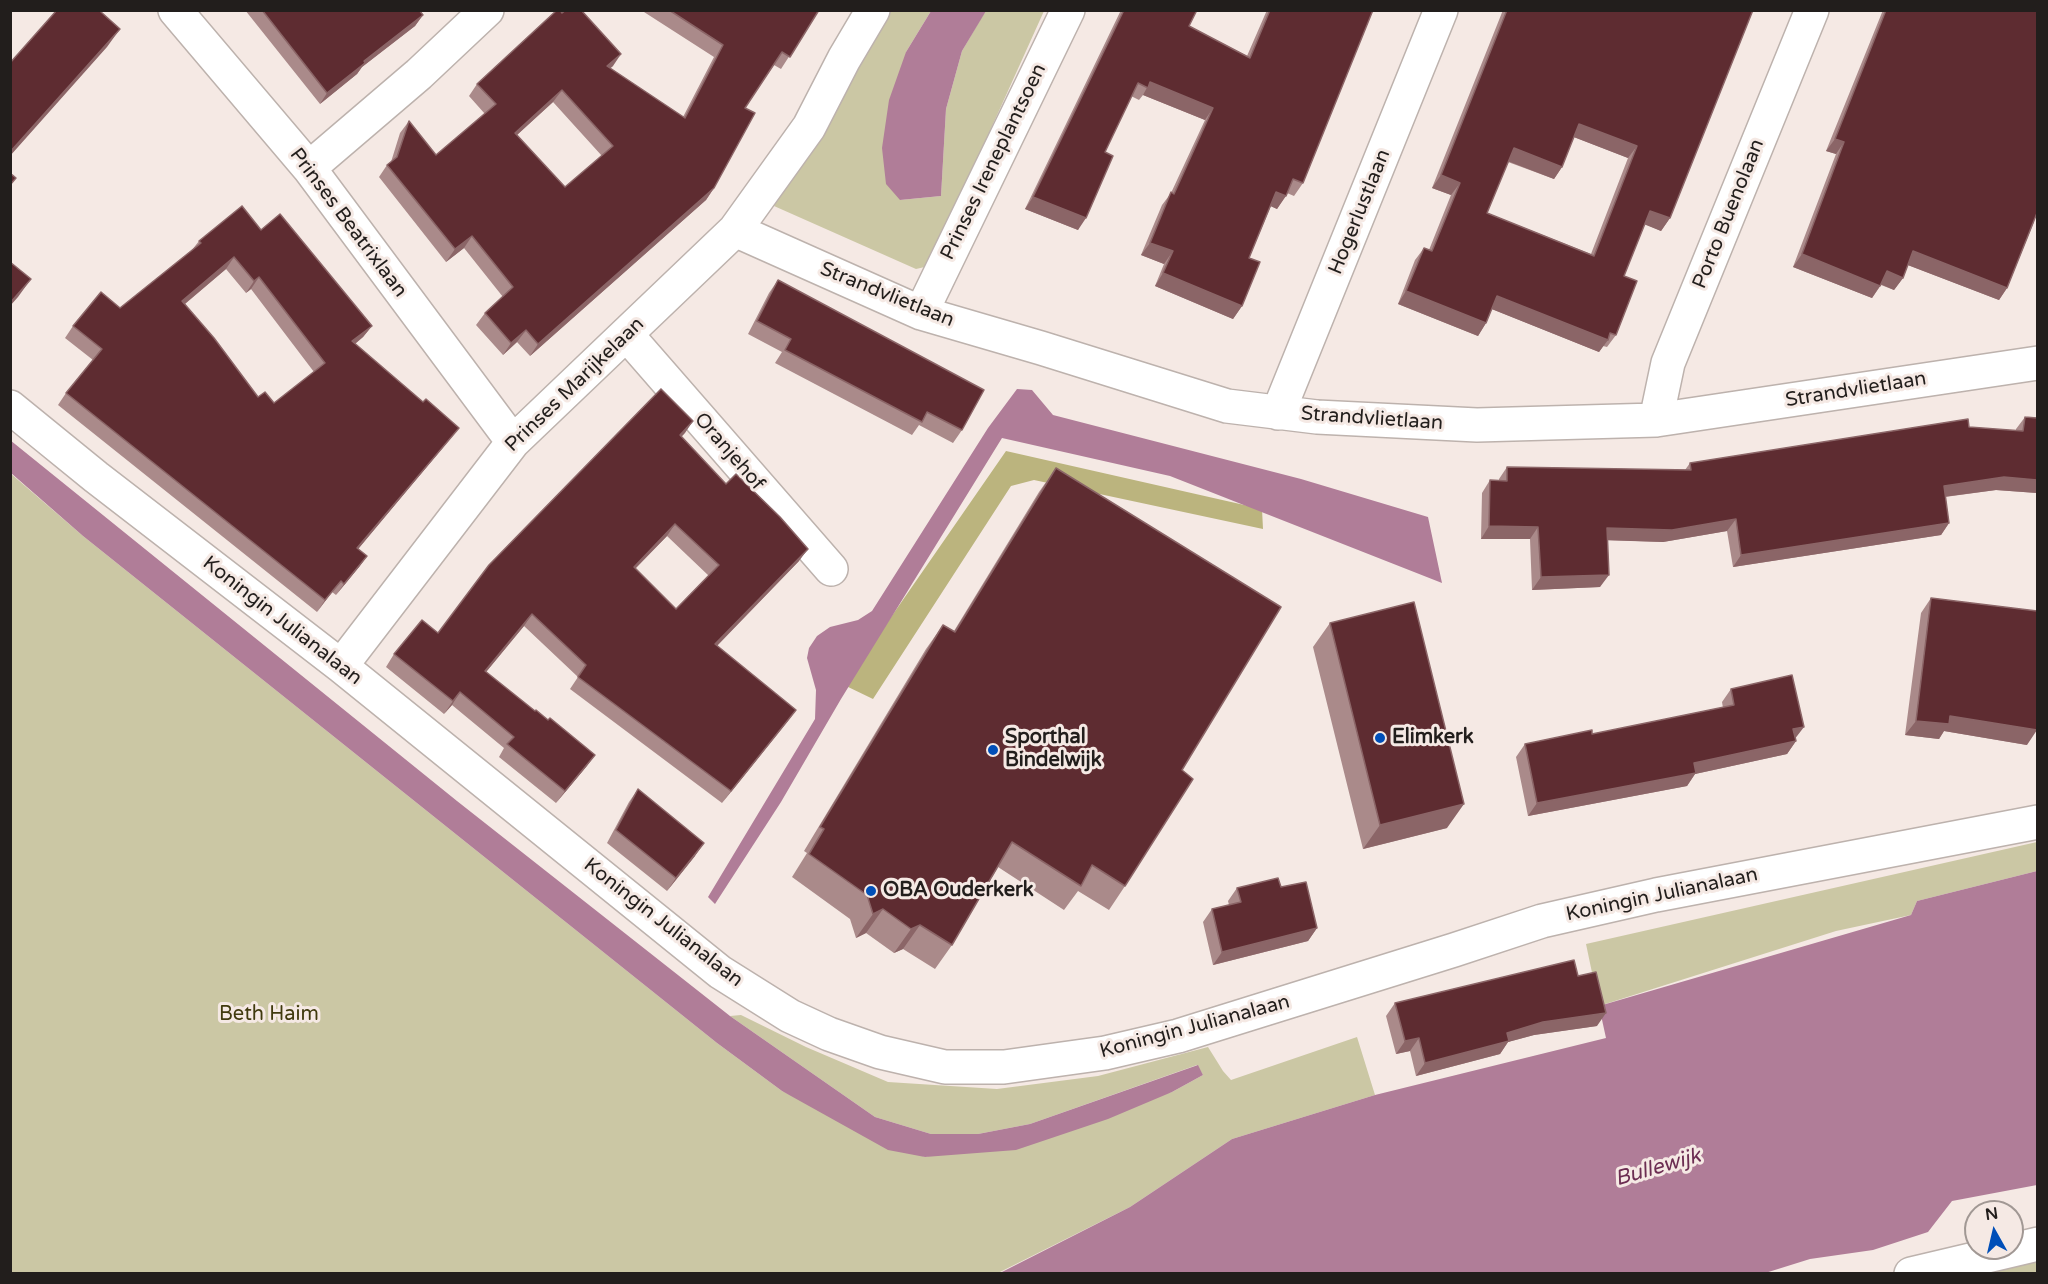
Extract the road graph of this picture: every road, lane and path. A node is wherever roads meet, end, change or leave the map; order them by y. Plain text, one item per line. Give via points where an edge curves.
1 (175, 10) edge
2 (487, 10) edge
3 (873, 10) edge
4 (1068, 10) edge
5 (1441, 10) edge
6 (1812, 10) edge
7 (309, 168) junction
8 (735, 230) junction
9 (921, 313) junction
10 (627, 335) junction
11 (2037, 363) edge
12 (10, 406) edge
13 (1278, 413) junction
14 (1656, 420) junction
15 (513, 442) junction
16 (831, 569) dead end
17 (341, 666) junction
18 (2037, 822) edge
19 (2037, 1244) edge
20 (1911, 1274) edge

1 - 7 street, Prinses Beatrixlaan
2 - 7 street
3 - 8 street via 809,127
4 - 9 street, Prinses Ireneplantsoen
5 - 13 street, Hogerlustlaan
6 - 14 street, Porto Buenolaan via 1668,363
7 - 15 street, Prinses Beatrixlaan
8 - 9 street, Strandvlietlaan
8 - 10 street, Prinses Marijkelaan
9 - 13 street, Strandvlietlaan via 1227,406
10 - 15 street, Prinses Marijkelaan
10 - 16 street, Oranjehof
11 - 14 street, Strandvlietlaan
12 - 17 street, Koningin Julianalaan
13 - 14 street, Strandvlietlaan via 1477,425
15 - 17 street, Prinses Marijkelaan
17 - 18 street, Koningin Julianalaan via 720,972 790,1016 829,1034 880,1052 945,1067 1004,1067 1105,1053 1178,1036 1542,921 1667,892
19 - 20 street

